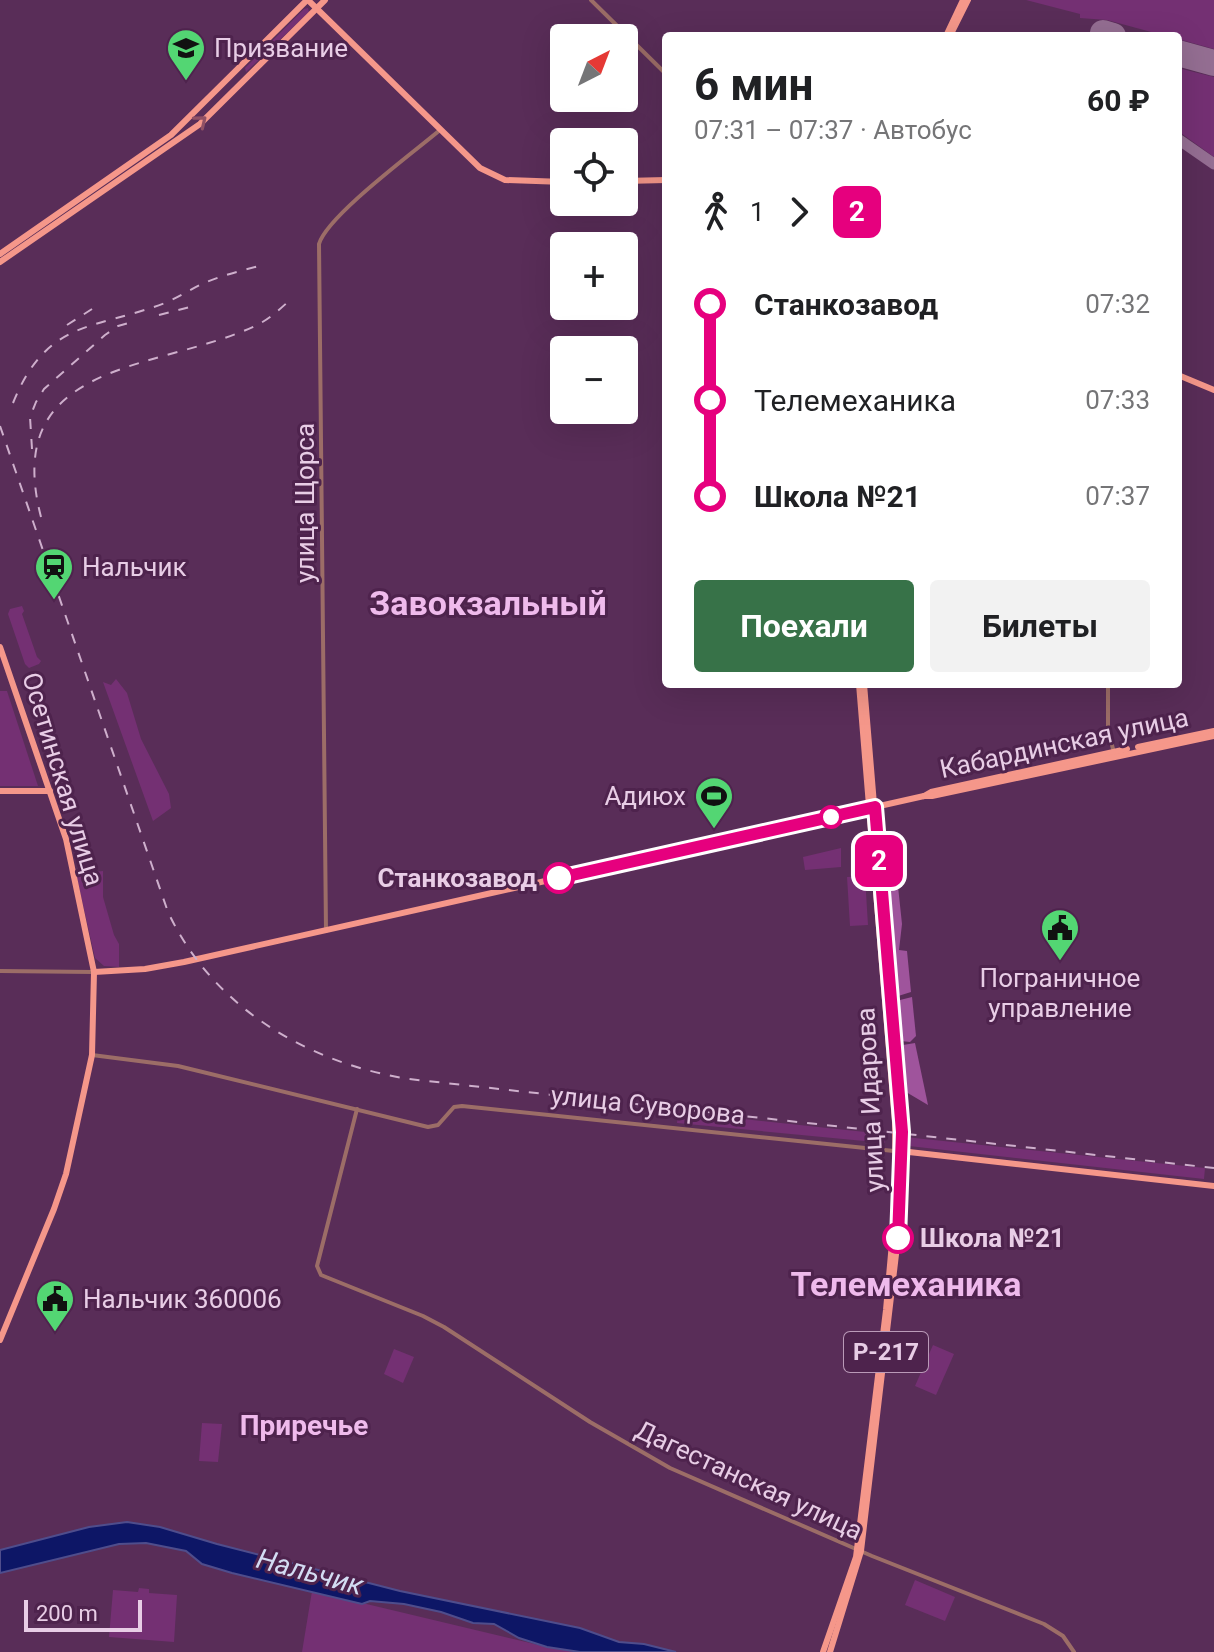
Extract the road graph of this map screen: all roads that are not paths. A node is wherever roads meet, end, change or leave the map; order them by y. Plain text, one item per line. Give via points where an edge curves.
1 (308, 0) edge
2 (325, 0) edge
3 (591, 0) edge
4 (966, 0) edge
5 (317, 8) junction
6 (950, 32) edge
7 (662, 70) edge
8 (440, 130) junction
9 (662, 180) edge
10 (638, 181) edge
11 (550, 182) edge
12 (0, 254) edge
13 (0, 262) edge
14 (1182, 377) edge
15 (1214, 390) edge
16 (0, 647) edge
17 (861, 688) edge
18 (1108, 688) edge
19 (1214, 733) edge
20 (1114, 754) junction
21 (0, 791) edge
22 (50, 791) junction
23 (872, 808) junction
24 (326, 931) junction
25 (0, 971) edge
26 (94, 972) junction
27 (92, 1055) junction
28 (357, 1109) junction
29 (899, 1151) junction
30 (1214, 1186) edge
31 (0, 1340) edge
32 (859, 1550) junction
33 (823, 1652) edge
34 (830, 1652) edge
35 (1074, 1652) edge

1 - 5 main road
1 - 12 main road via 171,135
2 - 5 main road
3 - 7 street
4 - 6 main road
5 - 8 main road
13 -> 5 main road via 200,124
8 - 11 main road via 471,161 498,178
8 - 24 street, улица Щорса via 325,230 319,244
9 - 10 main road
14 - 15 main road
16 - 22 main road, Осетинская улица
17 - 23 main road, улица Идарова / Р-217
18 - 20 street
19 - 20 main road, Кабардинская улица
20 - 23 main road, Кабардинская улица
21 - 22 main road
22 - 26 main road, Осетинская улица via 66,839
23 - 24 main road, Кабардинская улица
23 - 29 main road, улица Идарова / Р-217
24 - 26 main road, Кабардинская улица via 156,968
25 - 26 street, Кабардинская улица
26 - 27 main road, Осетинская улица
27 - 28 street, улица Суворова via 161,1063
27 - 31 main road, Осетинская улица via 63,1182
28 - 29 street, улица Суворова via 428,1127 462,1106
28 - 32 street, Дагестанская улица via 318,1273 444,1327 670,1468
29 - 30 main road, улица Суворова
29 - 32 main road, улица Идарова / Р-217
32 - 33 main road, улица Идарова / Р-217
32 - 34 main road, улица Идарова / Р-217
32 - 35 street, Дагестанская улица via 1052,1628

